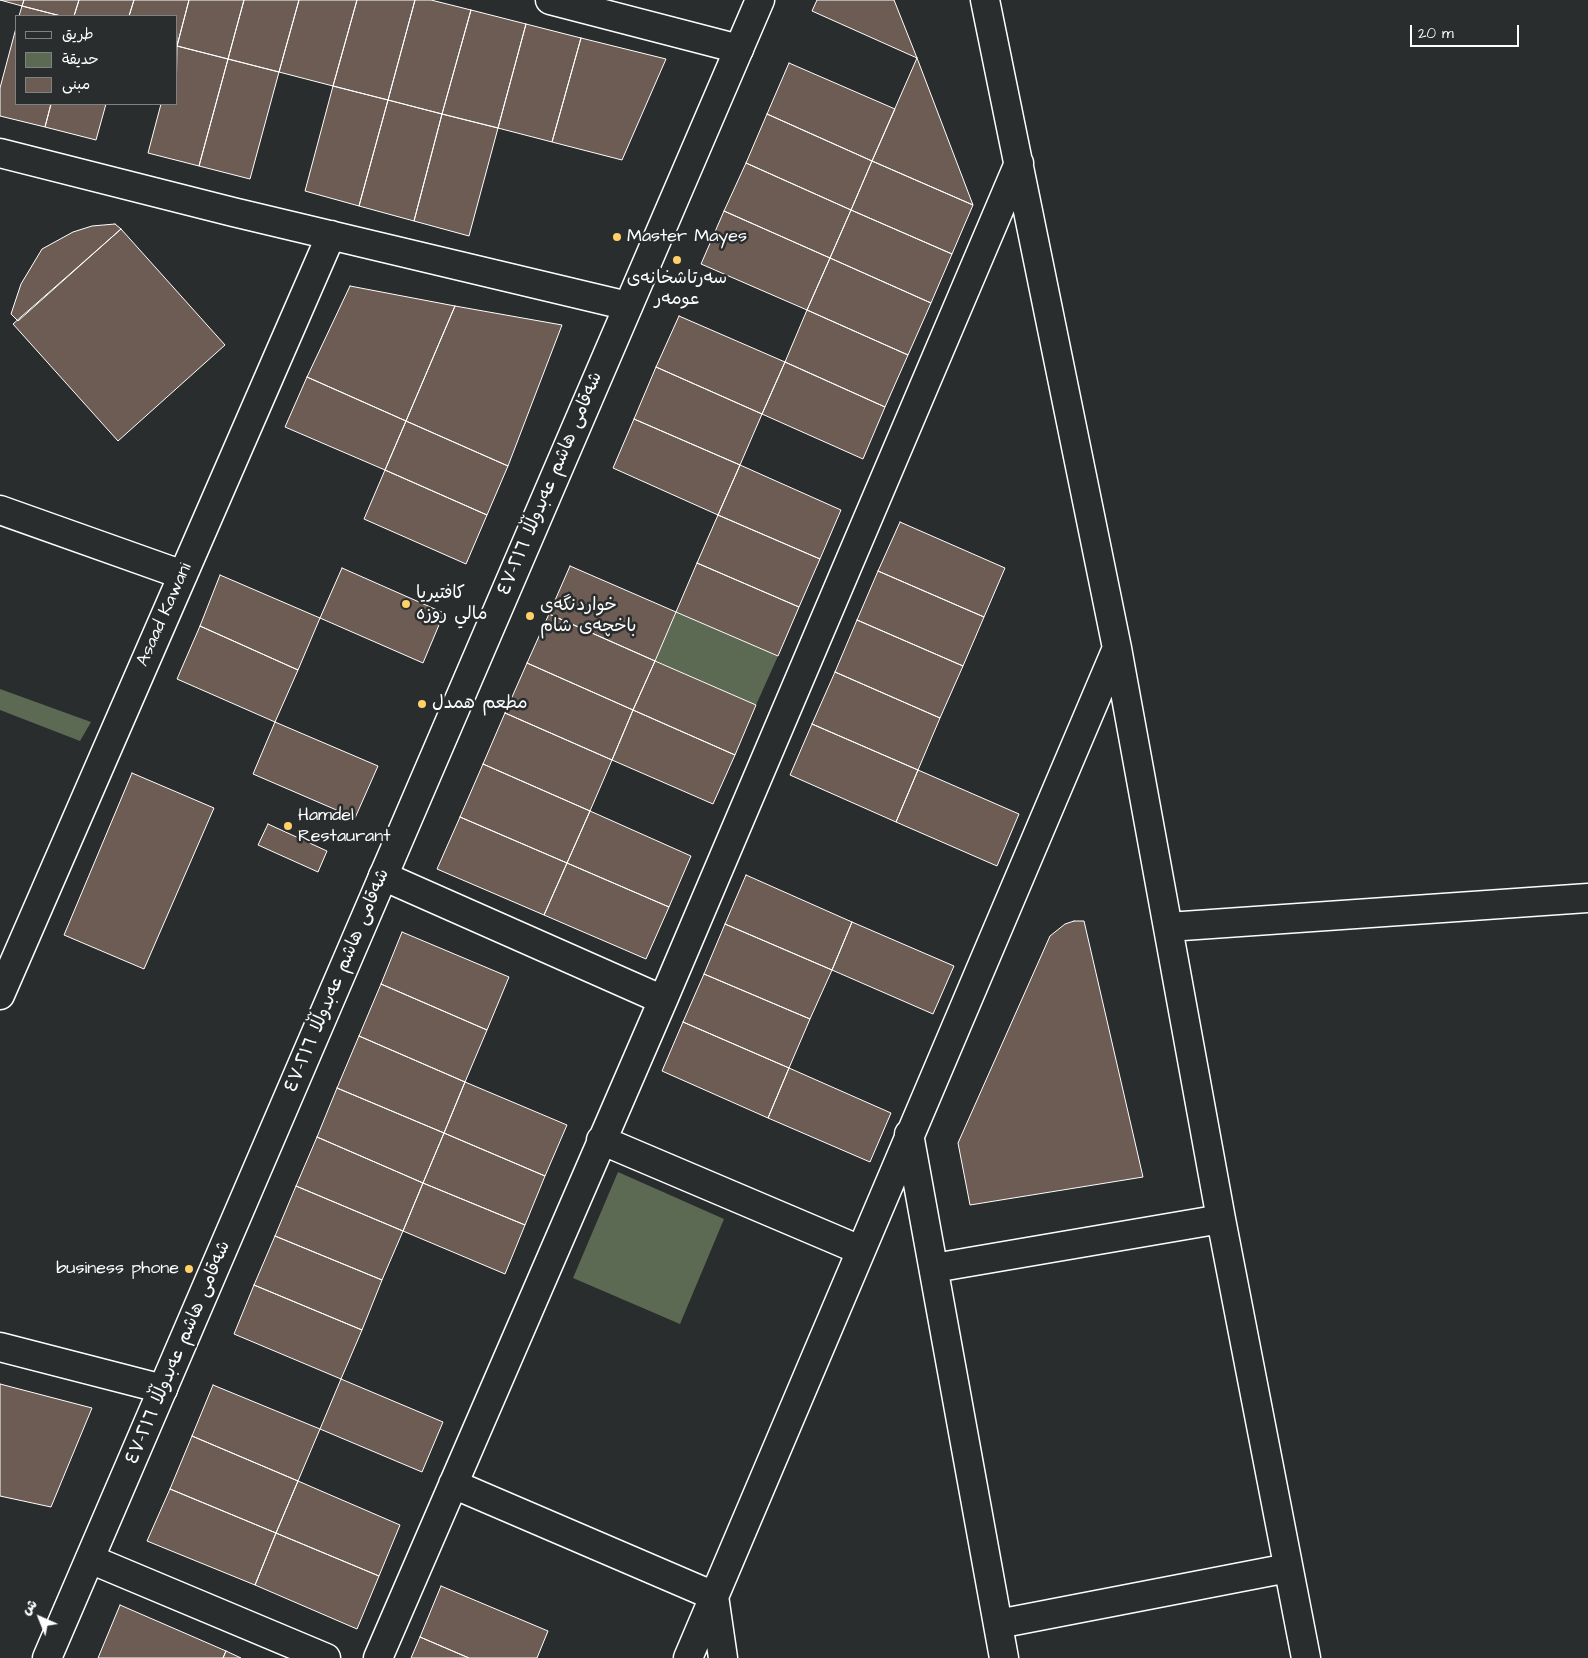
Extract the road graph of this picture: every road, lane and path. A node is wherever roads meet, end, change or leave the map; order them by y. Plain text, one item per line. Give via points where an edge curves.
1 (550, 0) edge
2 (760, 0) edge
3 (985, 0) edge
4 (738, 49) junction
5 (0, 153) edge
6 (1019, 163) junction
7 (331, 235) junction
8 (628, 306) junction
9 (0, 510) edge
10 (183, 575) junction
11 (1117, 648) junction
12 (383, 876) junction
13 (1588, 898) edge
14 (1168, 928) junction
15 (0, 995) edge
16 (662, 1000) junction
17 (909, 1134) junction
18 (602, 1140) junction
19 (1221, 1219) junction
20 (860, 1250) junction
21 (934, 1268) junction
22 (0, 1347) edge
23 (164, 1389) junction
24 (453, 1484) junction
25 (90, 1559) junction
26 (1288, 1568) junction
27 (714, 1596) junction
28 (998, 1624) junction
29 (47, 1658) edge
30 (326, 1658) edge
31 (378, 1658) edge
32 (688, 1658) edge
33 (723, 1658) edge
34 (1004, 1658) edge
35 (1306, 1658) edge

1 - 4 street
2 - 4 street, شەقامی هاشم عەبدوڵڵا ٢١٦-٤٧
3 - 6 street
4 - 8 street, شەقامی هاشم عەبدوڵڵا ٢١٦-٤٧
5 - 7 street
6 - 11 street
6 - 16 street
7 - 8 street
7 - 10 street, Asaad Kawani
8 - 12 street, شەقامی هاشم عەبدوڵڵا ٢١٦-٤٧
9 - 10 street
10 - 15 street, Asaad Kawani
11 - 14 street
11 - 17 street
12 - 16 street
12 - 23 street, شەقامی هاشم عەبدوڵڵا ٢١٦-٤٧
13 - 14 street
14 - 19 street
16 - 18 street
17 - 20 street
17 - 21 street
18 - 20 street
18 - 24 street
19 - 21 street
19 - 26 street
20 - 27 street
21 - 28 street
22 - 23 street
23 - 25 street, شەقامی هاشم عەبدوڵڵا ٢١٦-٤٧
24 - 27 street
24 - 31 street
25 - 29 street, شەقامی هاشم عەبدوڵڵا ٢١٦-٤٧
25 - 30 street
26 - 28 street
26 - 35 street
27 - 32 street
27 - 33 street
28 - 34 street

